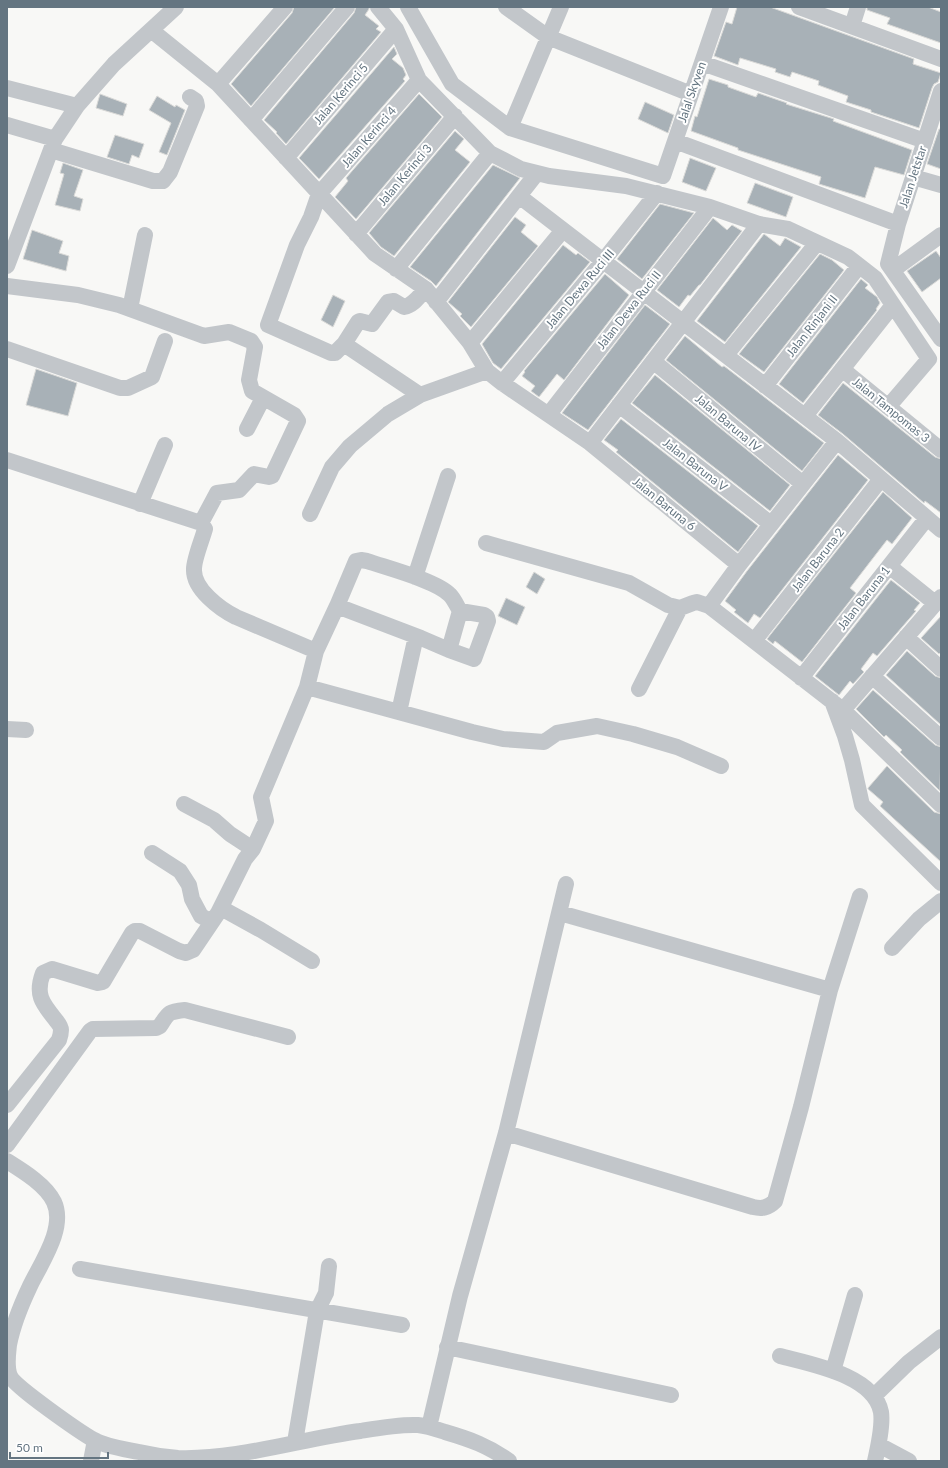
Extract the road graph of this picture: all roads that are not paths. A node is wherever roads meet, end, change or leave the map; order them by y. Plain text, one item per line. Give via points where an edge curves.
1 (176, 7) edge
2 (285, 7) edge
3 (346, 7) edge
4 (378, 7) edge
5 (408, 7) edge
6 (506, 7) edge
7 (561, 7) edge
8 (721, 7) edge
9 (799, 7) edge
10 (858, 7) edge
11 (852, 26) junction
12 (396, 29) junction
13 (151, 30) junction
14 (548, 37) junction
15 (941, 59) edge
16 (702, 63) junction
17 (419, 80) junction
18 (218, 84) junction
19 (7, 88) edge
20 (941, 91) edge
21 (691, 94) junction
22 (190, 97) dead end
23 (77, 106) junction
24 (455, 116) junction
25 (252, 120) junction
26 (7, 124) edge
27 (510, 128) junction
28 (925, 141) junction
29 (675, 142) junction
30 (53, 144) junction
31 (490, 153) junction
32 (286, 158) junction
33 (537, 173) junction
34 (913, 177) junction
35 (941, 185) edge
36 (657, 193) junction
37 (319, 194) junction
38 (519, 196) junction
39 (710, 206) junction
40 (759, 224) junction
41 (898, 224) junction
42 (563, 230) junction
43 (356, 234) junction
44 (145, 235) dead end
45 (941, 235) edge
46 (817, 243) junction
47 (603, 261) junction
48 (7, 266) edge
49 (859, 266) junction
50 (890, 267) junction
51 (396, 269) junction
52 (7, 286) edge
53 (426, 289) junction
54 (644, 292) junction
55 (436, 302) junction
56 (893, 305) junction
57 (130, 309) junction
58 (684, 323) junction
59 (941, 339) edge
60 (165, 341) dead end
61 (470, 343) junction
62 (344, 344) junction
63 (7, 349) edge
64 (726, 356) junction
65 (653, 361) junction
66 (842, 369) junction
67 (487, 371) junction
68 (502, 383) junction
69 (765, 386) junction
70 (420, 395) junction
71 (263, 398) junction
72 (619, 405) junction
73 (888, 407) junction
74 (549, 414) junction
75 (804, 416) junction
76 (248, 429) dead end
77 (837, 441) junction
78 (590, 443) junction
79 (165, 445) dead end
80 (941, 450) edge
81 (7, 460) edge
82 (448, 476) dead end
83 (881, 479) junction
84 (803, 484) junction
85 (140, 504) junction
86 (310, 514) dead end
87 (927, 518) junction
88 (201, 523) junction
89 (771, 524) junction
90 (941, 530) edge
91 (486, 543) dead end
92 (739, 565) junction
93 (889, 566) junction
94 (416, 577) junction
95 (938, 600) edge
96 (337, 606) junction
97 (709, 606) junction
98 (680, 608) junction
99 (460, 611) junction
100 (416, 636) junction
101 (906, 637) junction
102 (754, 641) junction
103 (448, 650) junction
104 (316, 651) junction
105 (941, 669) edge
106 (872, 676) junction
107 (801, 678) junction
108 (306, 687) junction
109 (639, 689) dead end
110 (837, 706) junction
111 (399, 712) junction
112 (7, 729) edge
113 (26, 730) dead end
114 (941, 738) edge
115 (721, 766) dead end
116 (184, 804) dead end
117 (941, 805) edge
118 (253, 849) junction
119 (152, 853) dead end
120 (941, 883) edge
121 (566, 884) dead end
122 (860, 896) dead end
123 (941, 901) edge
124 (221, 908) junction
125 (560, 913) junction
126 (212, 922) junction
127 (892, 948) dead end
128 (312, 961) dead end
129 (830, 990) junction
130 (288, 1037) dead end
131 (7, 1105) edge
132 (506, 1133) junction
133 (7, 1145) edge
134 (7, 1161) edge
135 (330, 1266) dead end
136 (80, 1269) dead end
137 (854, 1295) dead end
138 (317, 1311) junction
139 (402, 1325) dead end
140 (941, 1337) edge
141 (447, 1347) junction
142 (780, 1356) dead end
143 (834, 1371) junction
144 (8, 1376) edge
145 (671, 1395) dead end
146 (874, 1396) junction
147 (429, 1427) junction
148 (95, 1440) junction
149 (295, 1442) junction
150 (879, 1445) junction
151 (176, 1459) edge
152 (208, 1459) edge
153 (91, 1461) edge
154 (508, 1461) edge
155 (875, 1461) edge
156 (909, 1461) edge

1 - 13 street
2 - 18 street
3 - 25 street
4 - 12 street
5 - 27 street via 452,84
6 - 14 street
7 - 14 street
8 - 16 street, Jalal Skyven
9 - 11 street
10 - 11 street
11 - 15 street
12 - 17 street
12 - 32 street, Jalan Kerinci 5
13 - 18 street
13 - 23 street via 114,64
14 - 21 street
14 - 27 street
16 - 21 street, Jalal Skyven
16 - 28 street
17 - 24 street
17 - 37 street, Jalan Kerinci 4
18 - 25 street
19 - 23 street
20 - 28 street, Jalan Jetstar
21 - 29 street, Jalal Skyven
22 - 30 street via 196,101 197,106 170,172 163,181 153,181
23 - 30 street
24 - 31 street
24 - 43 street, Jalan Kerinci 3
25 - 32 street
26 - 30 street
27 - 29 street, Jalal Skyven via 663,176
28 - 34 street, Jalan Jetstar
29 - 41 street
30 - 48 street
31 - 33 street via 521,169
31 - 51 street
32 - 37 street
33 - 36 street
33 - 38 street
34 - 35 street
34 - 41 street, Jalan Jetstar
36 - 39 street
36 - 47 street, Jalan Dewa Ruci III
37 - 43 street
37 - 62 street via 268,325 332,353 336,353
38 - 42 street
38 - 55 street
39 - 40 street
39 - 54 street, Jalan Dewa Ruci II
40 - 46 street via 788,229
40 - 58 street
41 - 50 street, Jalan Jetstar
42 - 47 street
42 - 61 street
43 - 51 street via 375,254
44 - 57 street
45 - 50 street
46 - 49 street via 848,257
46 - 64 street
47 - 54 street
47 - 68 street, Jalan Dewa Ruci III
49 - 56 street via 875,278
49 - 69 street, Jalan Rinjani II
50 - 59 street
51 - 53 street
52 - 57 street via 78,295
53 - 55 street
53 - 62 street via 411,305 404,307 394,301 388,302 372,324 360,321
54 - 58 street
54 - 74 street, Jalan Dewa Ruci II
55 - 61 street
56 - 66 street
56 - 73 street via 929,359
57 - 71 street via 204,336 229,332 251,341 255,347 250,386 252,391
58 - 64 street
58 - 65 street
60 - 63 street via 152,377 128,388 120,388
61 - 67 street
62 - 70 street
64 - 69 street
65 - 72 street
65 - 84 street, Jalan Baruna IV
66 - 73 street, Jalan Tampomas 3
66 - 75 street
67 - 68 street, Jalan Baruna 6
67 - 70 street
68 - 74 street, Jalan Baruna 6
69 - 75 street
70 - 86 street via 388,414 350,446 332,467
71 - 76 street
71 - 88 street via 294,415 298,420 272,476 254,474 239,490 217,493
72 - 78 street
72 - 89 street, Jalan Baruna V
73 - 80 street, Jalan Tampomas 3
74 - 78 street, Jalan Baruna 6
75 - 77 street
77 - 83 street
77 - 84 street
78 - 92 street, Jalan Baruna 6
79 - 85 street
81 - 85 street
82 - 94 street
83 - 87 street
83 - 102 street, Jalan Baruna 2
84 - 89 street
85 - 88 street
87 - 90 street
87 - 93 street, Jalan Baruna 1
88 - 104 street via 205,529 194,575 211,600 236,617
89 - 92 street
91 - 98 street via 629,583 668,605
92 - 97 street
93 - 95 street
93 - 107 street, Jalan Baruna 1
94 - 96 street via 358,560
94 - 99 street via 444,589 452,596
95 - 101 street
96 - 100 street
96 - 104 street
97 - 98 street via 695,602
97 - 102 street
98 - 109 street
99 - 103 street
99 - 103 street via 484,615 488,621 475,659
100 - 103 street
100 - 111 street
101 - 105 street
101 - 106 street
102 - 107 street
104 - 108 street
106 - 110 street
106 - 114 street
107 - 110 street
108 - 111 street
108 - 118 street via 261,797 266,820
110 - 117 street
110 - 120 street via 862,805
111 - 115 street via 503,739 544,742 557,733 597,726 677,747
112 - 113 street
116 - 118 street via 214,820
118 - 124 street via 245,859
119 - 126 street via 180,871 189,885 192,899 201,916
121 - 125 street
122 - 129 street
123 - 127 street via 919,919
124 - 126 street
124 - 128 street
125 - 129 street
125 - 132 street
126 - 131 street via 193,950 186,953 140,930 135,931 103,982 98,983 52,969 43,973 39,992 43,1004 62,1031 59,1040
129 - 132 street via 775,1201 770,1206 753,1207
130 - 133 street via 185,1010 171,1012 156,1028 93,1029
132 - 141 street
134 - 144 street via 26,1172 43,1188 53,1200 57,1214 48,1252 12,1332 8,1352
135 - 138 street via 326,1293
136 - 138 street
137 - 143 street
138 - 139 street
138 - 149 street
140 - 146 street via 909,1362
141 - 145 street
141 - 147 street
142 - 143 street
143 - 146 street via 853,1380
144 - 148 street via 29,1394
146 - 150 street via 880,1412
147 - 149 street via 408,1425 378,1428
147 - 154 street via 476,1441
148 - 151 street via 120,1449
148 - 153 street
149 - 152 street
150 - 155 street
150 - 156 street
151 - 152 street

